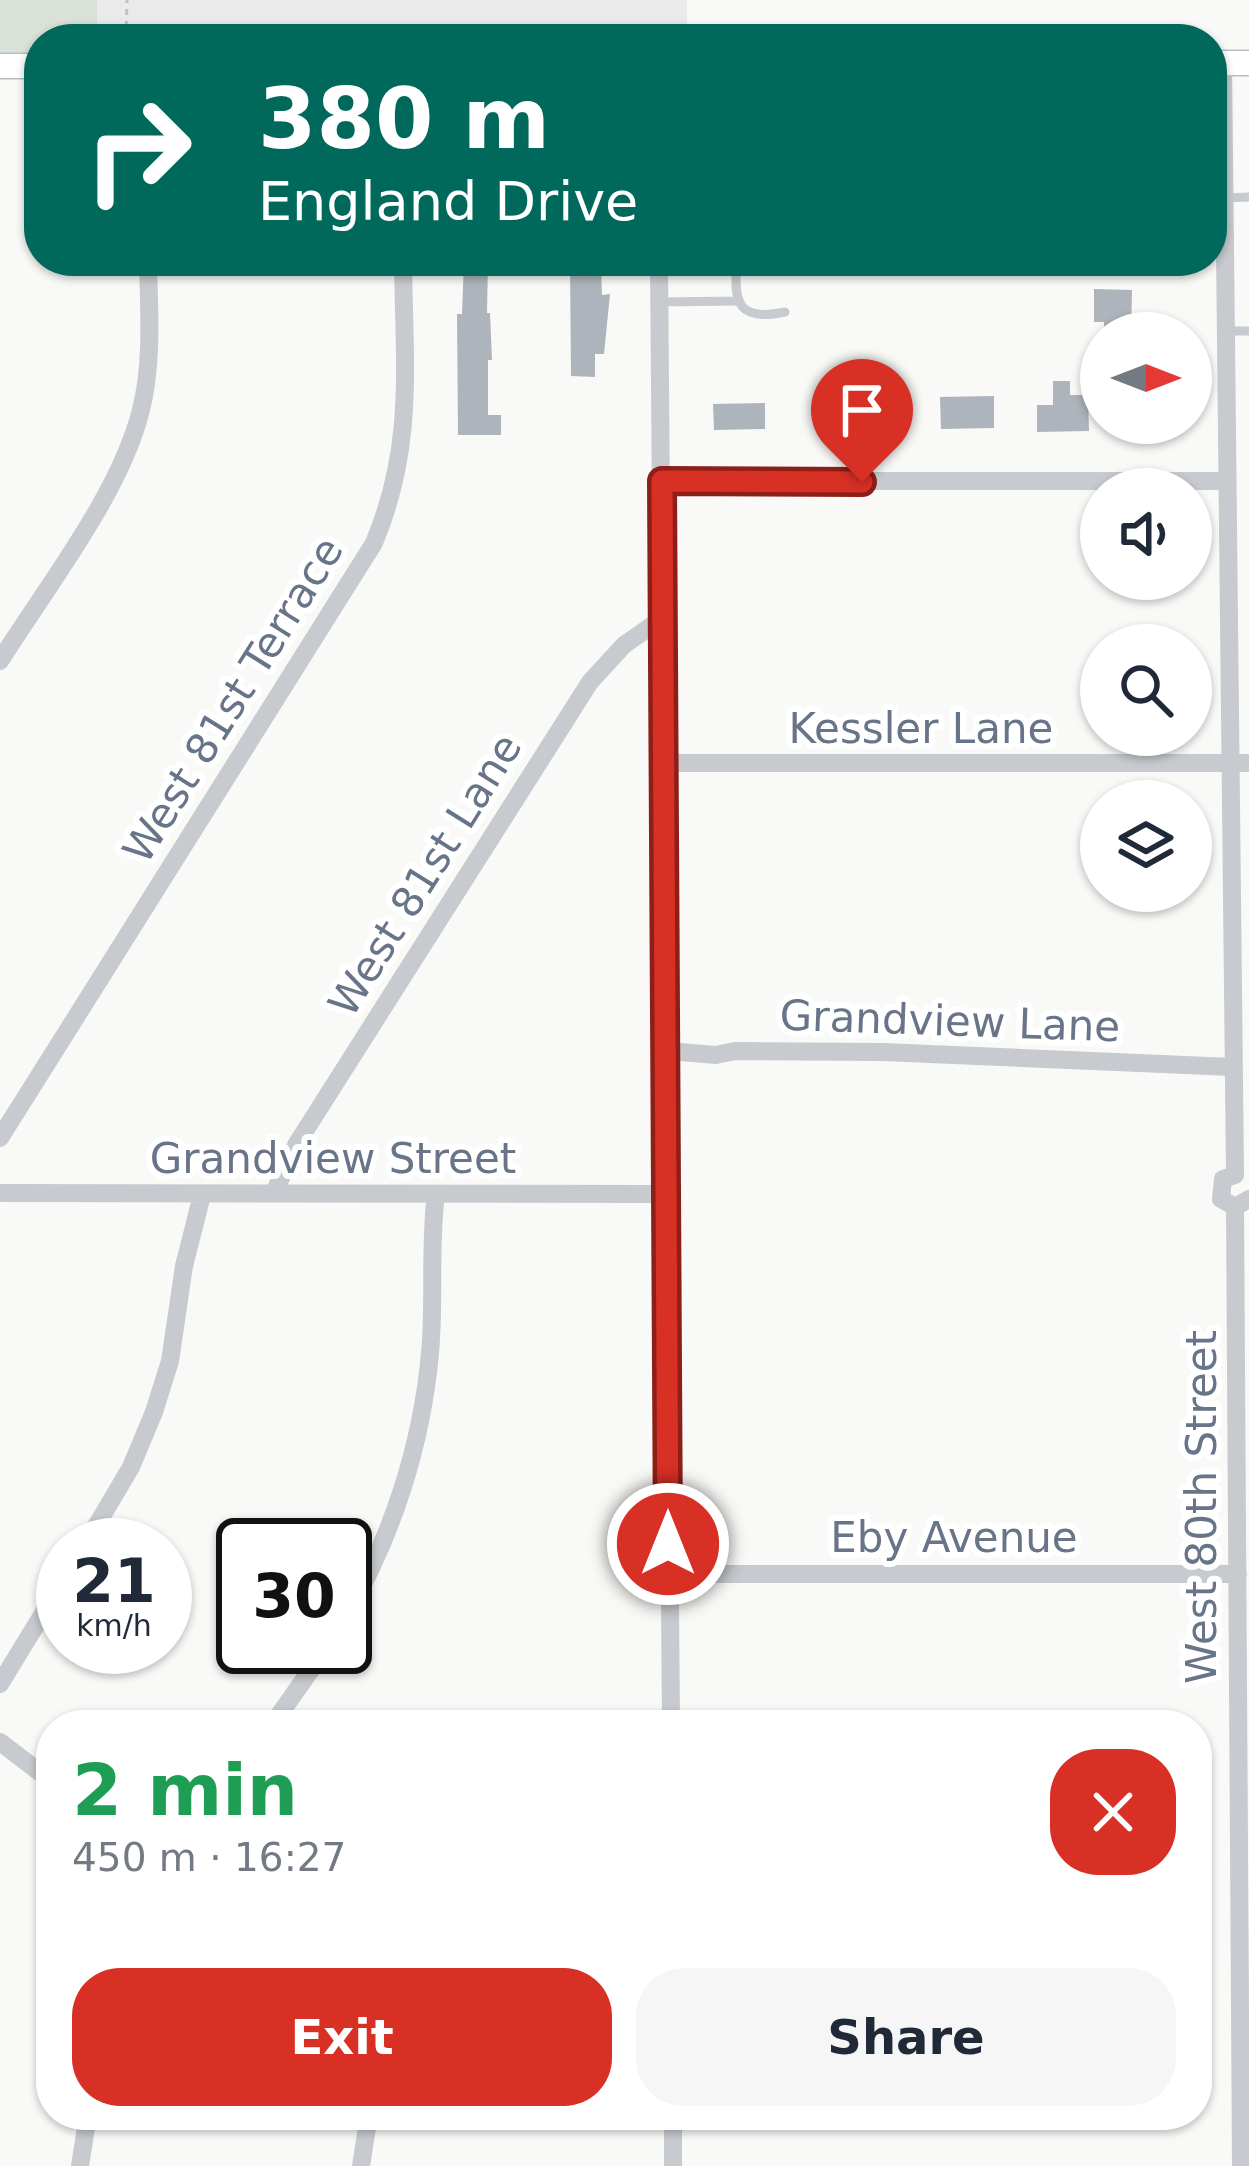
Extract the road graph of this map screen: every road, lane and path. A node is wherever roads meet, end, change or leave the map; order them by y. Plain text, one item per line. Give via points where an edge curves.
1 (148, 276) edge
2 (404, 276) edge
3 (659, 276) edge
4 (737, 276) edge
5 (1223, 276) edge
6 (736, 301) junction
7 (660, 302) junction
8 (785, 312) dead end
9 (1224, 331) junction
10 (1249, 331) edge
11 (662, 481) junction
12 (1226, 481) junction
13 (664, 617) junction
14 (0, 661) edge
15 (665, 763) junction
16 (1240, 763) edge
17 (668, 1051) junction
18 (1232, 1067) junction
19 (0, 1138) edge
20 (1242, 1178) edge
21 (0, 1193) edge
22 (274, 1193) junction
23 (436, 1194) junction
24 (667, 1194) junction
25 (202, 1196) junction
26 (1242, 1203) edge
27 (101, 1518) edge
28 (372, 1563) edge
29 (670, 1574) junction
30 (1238, 1574) junction
31 (36, 1625) edge
32 (308, 1674) edge
33 (0, 1684) edge
34 (283, 1710) edge
35 (671, 1710) edge
36 (0, 1742) edge
37 (36, 1770) edge
38 (86, 2130) edge
39 (367, 2130) edge
40 (673, 2130) edge
41 (80, 2166) edge
42 (361, 2166) edge
43 (673, 2166) edge
44 (1241, 2166) edge

1 - 14 street via 148,369 128,449
2 - 19 street, West 81st Terrace via 404,428 391,503 374,543
3 - 7 street
4 - 6 lane
5 - 9 street
6 - 7 lane
6 - 8 lane via 752,314
7 - 11 street
9 - 10 lane
9 - 12 street
11 - 12 street
11 - 13 street
12 - 16 street
13 - 15 street
13 - 22 street, West 81st Lane via 590,682 296,1145
15 - 16 street, Kessler Lane
15 - 17 street
16 - 18 street
17 - 18 street, Grandview Lane
17 - 24 street
18 - 20 street
20 - 26 street, West 80th Street via 1223,1179 1219,1194 1224,1203
21 - 25 street, Grandview Street
22 - 23 street, Grandview Street
22 - 25 street, Grandview Street
23 - 24 street, Grandview Street
23 - 28 street via 422,1413
24 - 29 street
25 - 27 street via 154,1412
26 - 30 street, West 80th Street
29 - 30 street, Eby Avenue
29 - 35 street
30 - 44 street, West 80th Street
31 - 33 street
32 - 34 street
36 - 37 street
38 - 41 street
39 - 42 street
40 - 43 street

